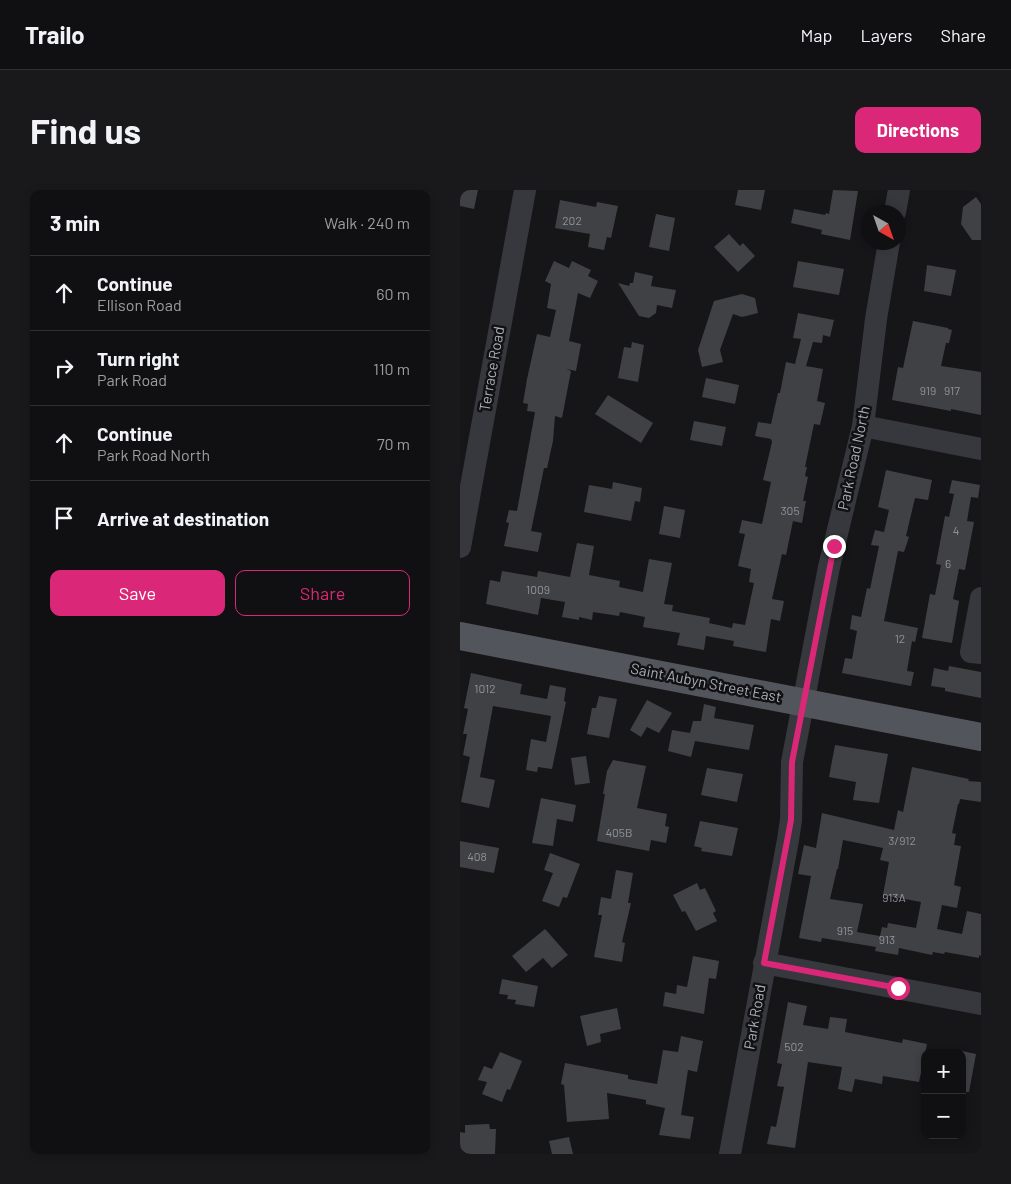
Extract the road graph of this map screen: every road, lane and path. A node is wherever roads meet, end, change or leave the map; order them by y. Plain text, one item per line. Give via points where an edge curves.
1 (525, 190) edge
2 (899, 190) edge
3 (896, 205) edge
4 (889, 250) edge
5 (863, 426) junction
6 (981, 449) edge
7 (460, 547) edge
8 (981, 598) edge
9 (460, 636) edge
10 (981, 654) edge
11 (804, 702) junction
12 (981, 737) edge
13 (764, 963) junction
14 (981, 1004) edge
15 (730, 1154) edge

1 - 7 street, Terrace Road
2 - 3 street
4 - 5 street, Park Road North via 876,319
5 - 6 street
5 - 11 street, Park Road North via 829,567
8 - 10 street via 971,652
9 - 11 main road, Saint Aubyn Street East
11 - 12 main road, Saint Aubyn Street East
11 - 13 street, Park Road via 792,762 788,840
13 - 14 street
13 - 15 street, Park Road

